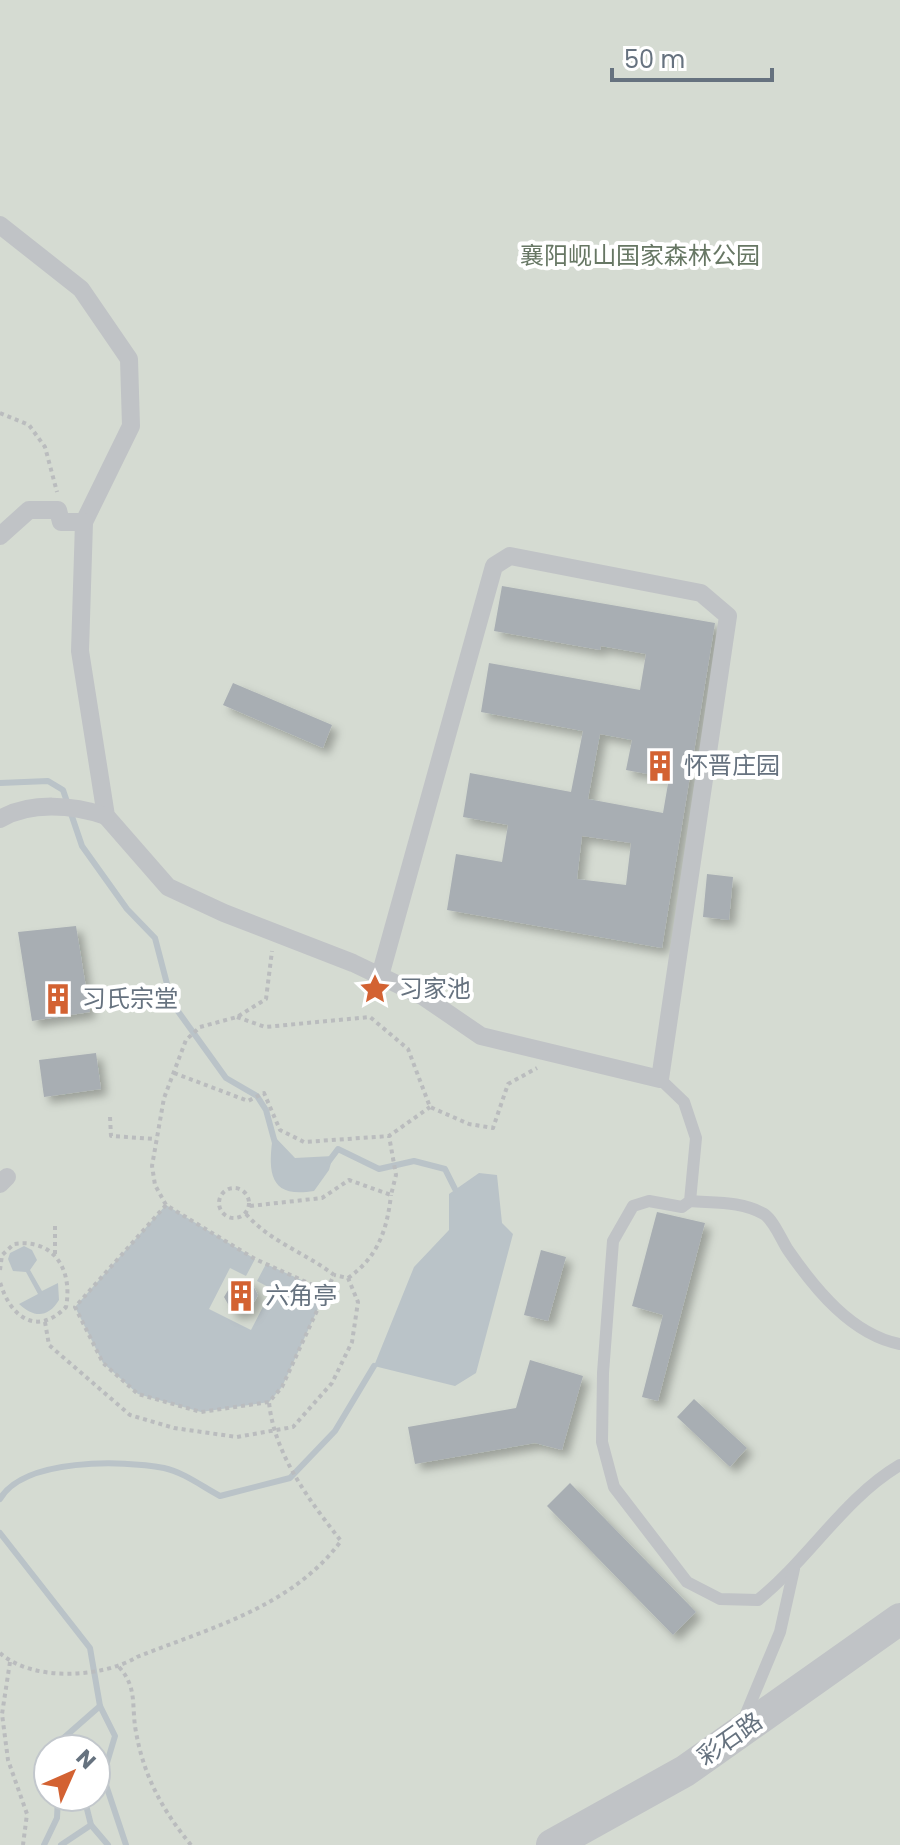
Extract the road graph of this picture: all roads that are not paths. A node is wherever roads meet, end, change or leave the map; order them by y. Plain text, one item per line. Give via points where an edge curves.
1 (0, 225) edge
2 (84, 522) junction
3 (0, 536) edge
4 (106, 816) junction
5 (0, 819) edge
6 (380, 976) junction
7 (660, 1079) junction
8 (690, 1201) junction
9 (900, 1344) edge
10 (900, 1465) edge
11 (794, 1569) junction
12 (900, 1619) edge
13 (738, 1733) junction
14 (552, 1845) edge

1 - 2 street via 81,289 129,359 131,426
2 - 3 street via 61,522 58,510 29,510
2 - 4 street via 80,651
4 - 5 street via 79,807 16,810
4 - 6 street via 168,887
6 - 7 street via 424,997 481,1036
6 - 7 street via 494,566 510,556 701,593 728,616
7 - 8 lane via 684,1102 696,1138
8 - 9 lane via 744,1205 767,1216 847,1320 881,1340
8 - 11 lane via 682,1207 649,1201 633,1206 613,1241 602,1442 614,1487 687,1582 720,1599 758,1600
10 - 11 lane via 841,1514
11 - 13 lane via 780,1632
12 - 13 street, 彩石路
13 - 14 street, 彩石路 via 685,1771

